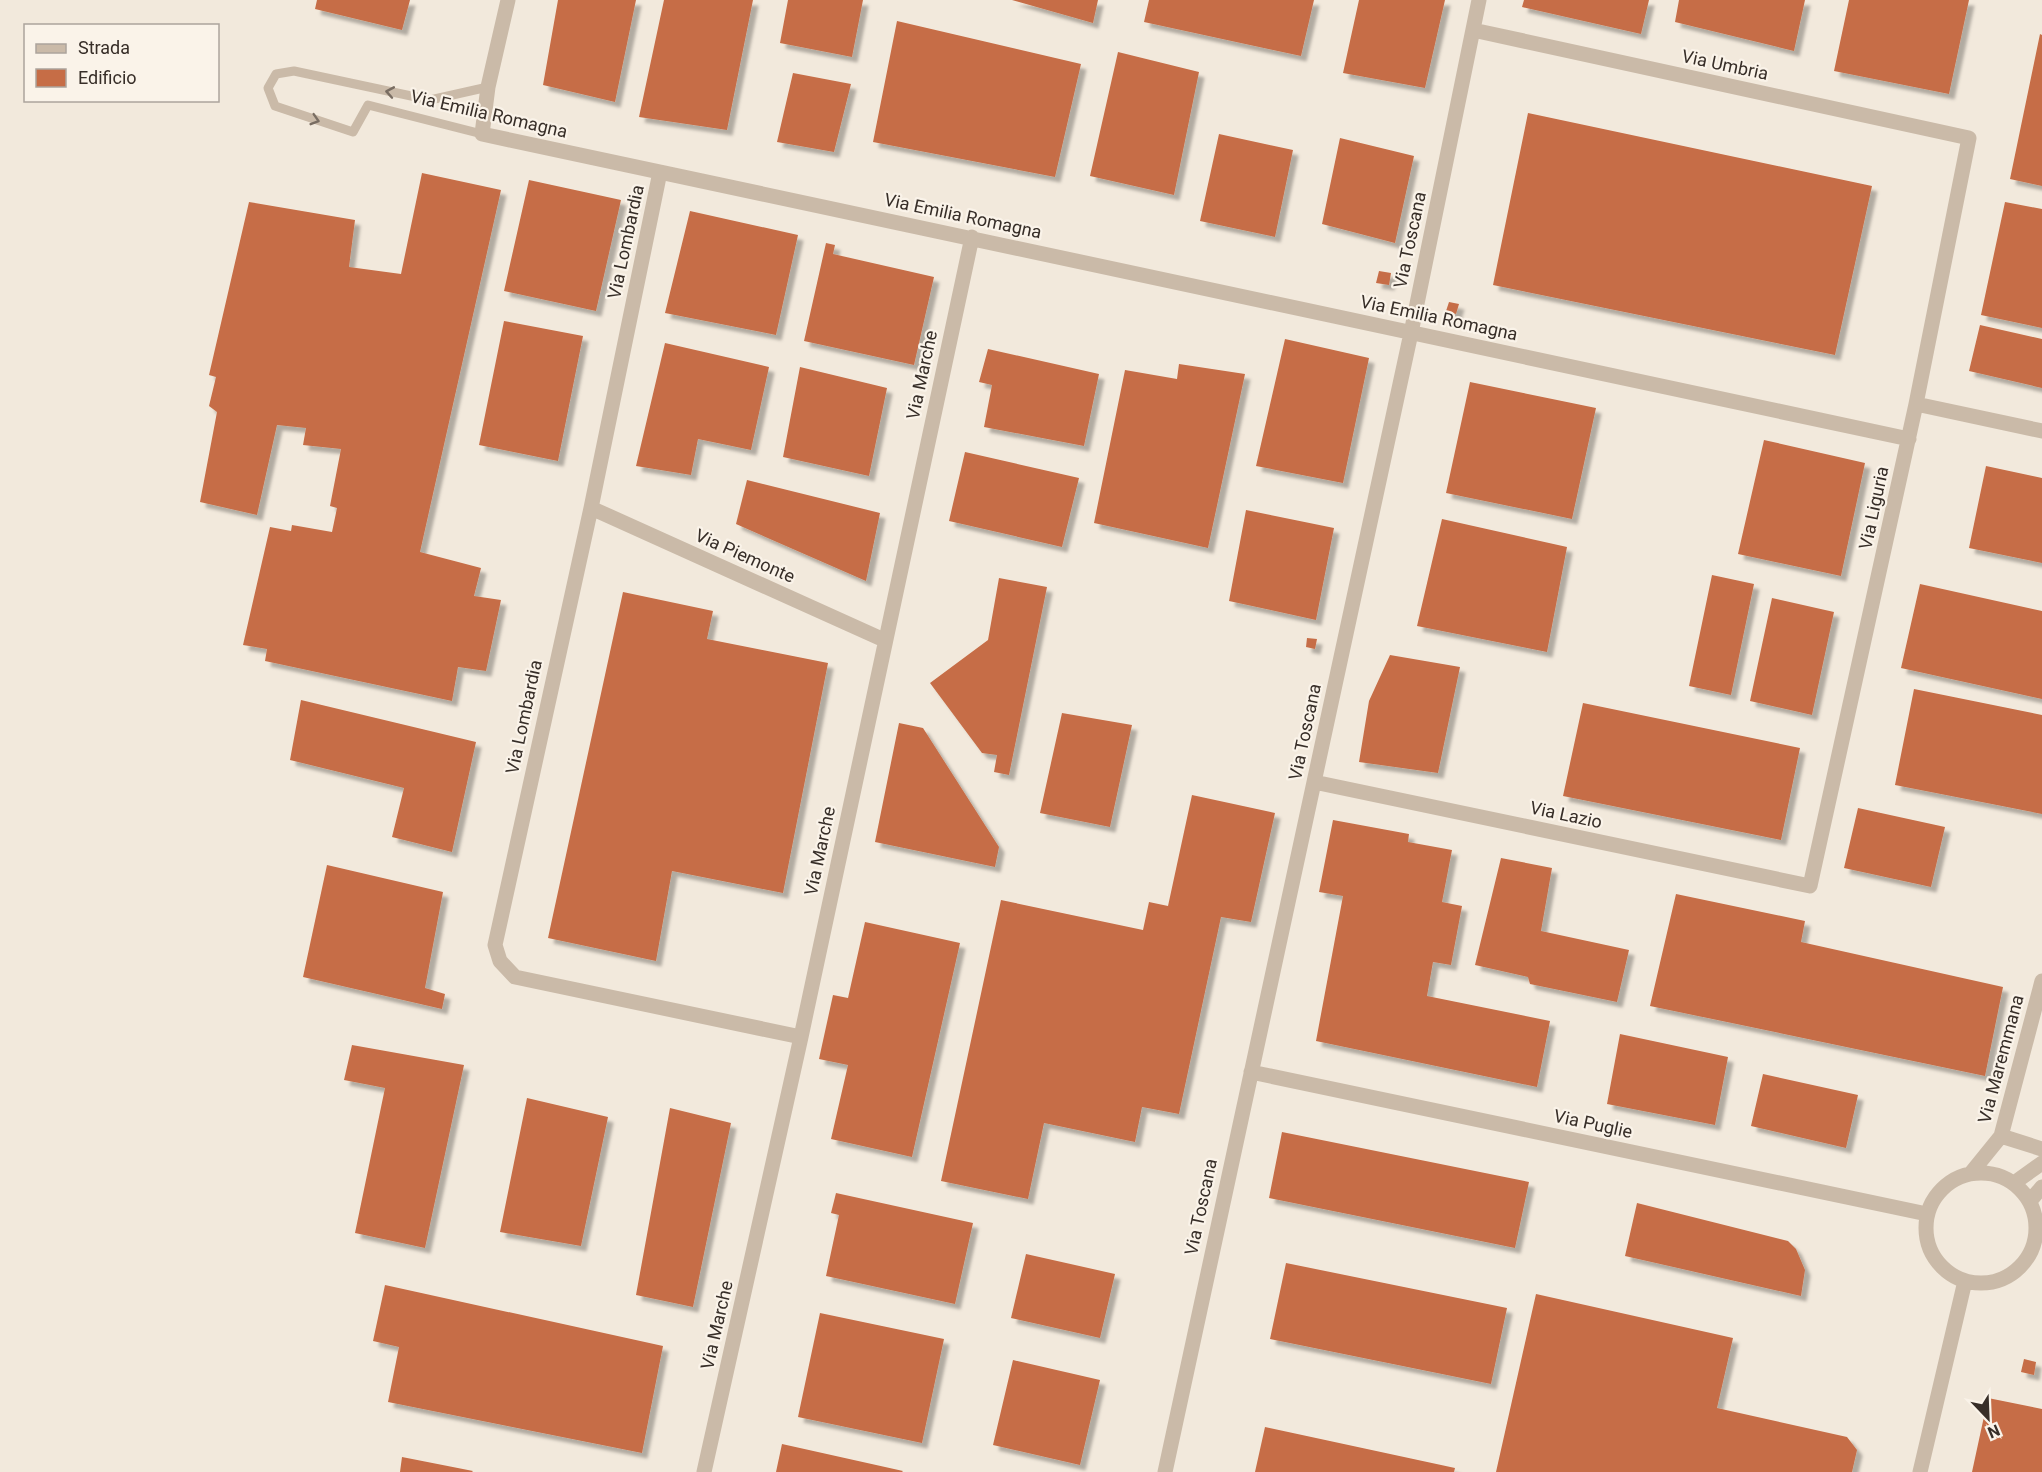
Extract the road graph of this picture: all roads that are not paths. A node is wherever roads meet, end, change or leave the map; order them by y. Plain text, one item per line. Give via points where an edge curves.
1 (508, 0) edge
2 (1479, 0) edge
3 (1473, 30) junction
4 (488, 87) junction
5 (482, 134) junction
6 (1969, 138) joint
7 (660, 172) junction
8 (972, 237) junction
9 (1411, 333) junction
10 (1916, 404) junction
11 (2042, 431) edge
12 (1909, 439) junction
13 (591, 508) junction
14 (884, 640) junction
15 (1314, 782) junction
16 (1810, 885) joint
17 (2042, 981) edge
18 (801, 1037) junction
19 (1251, 1072) junction
20 (2001, 1136) junction
21 (2042, 1149) edge
22 (2042, 1163) edge
23 (1971, 1173) junction
24 (2014, 1183) junction
25 (2042, 1187) edge
26 (2030, 1201) junction
27 (1927, 1214) junction
28 (1965, 1281) junction
29 (704, 1472) edge
30 (1165, 1472) edge
31 (1920, 1472) edge

1 - 4 street
2 - 3 street, Via Toscana
3 - 6 street, Via Umbria
3 - 9 street, Via Toscana
4 - 5 street
4 -> 5 lane, Via Emilia Romagna via 430,100 294,71 276,74 268,88 274,106 353,132 369,105
5 - 7 street, Via Emilia Romagna
6 - 10 street, Via Liguria
7 - 8 street, Via Emilia Romagna
7 - 13 street, Via Lombardia
8 - 9 street, Via Emilia Romagna
8 - 14 street, Via Marche
9 - 12 street, Via Emilia Romagna
9 - 15 street, Via Toscana
10 - 11 street
10 - 12 street, Via Liguria
12 - 16 street, Via Liguria
13 - 14 street, Via Piemonte
13 - 18 street, Via Lombardia via 495,939 496,952 515,977
14 - 18 street, Via Marche
15 - 16 street, Via Lazio
15 - 19 street, Via Toscana
17 - 20 street, Via Maremmana
18 - 29 street, Via Marche
19 - 27 street, Via Puglie
19 - 30 street, Via Toscana
20 - 21 street
20 - 23 street, Via Maremmana
22 - 24 street
23 - 24 street via 1995,1174
23 - 27 street via 1948,1183 1936,1194
24 - 26 street
25 - 26 street
26 - 28 street via 2036,1234 2025,1260 2013,1273 1997,1281
27 - 28 street via 1926,1235 1934,1259 1947,1272
28 - 31 street

